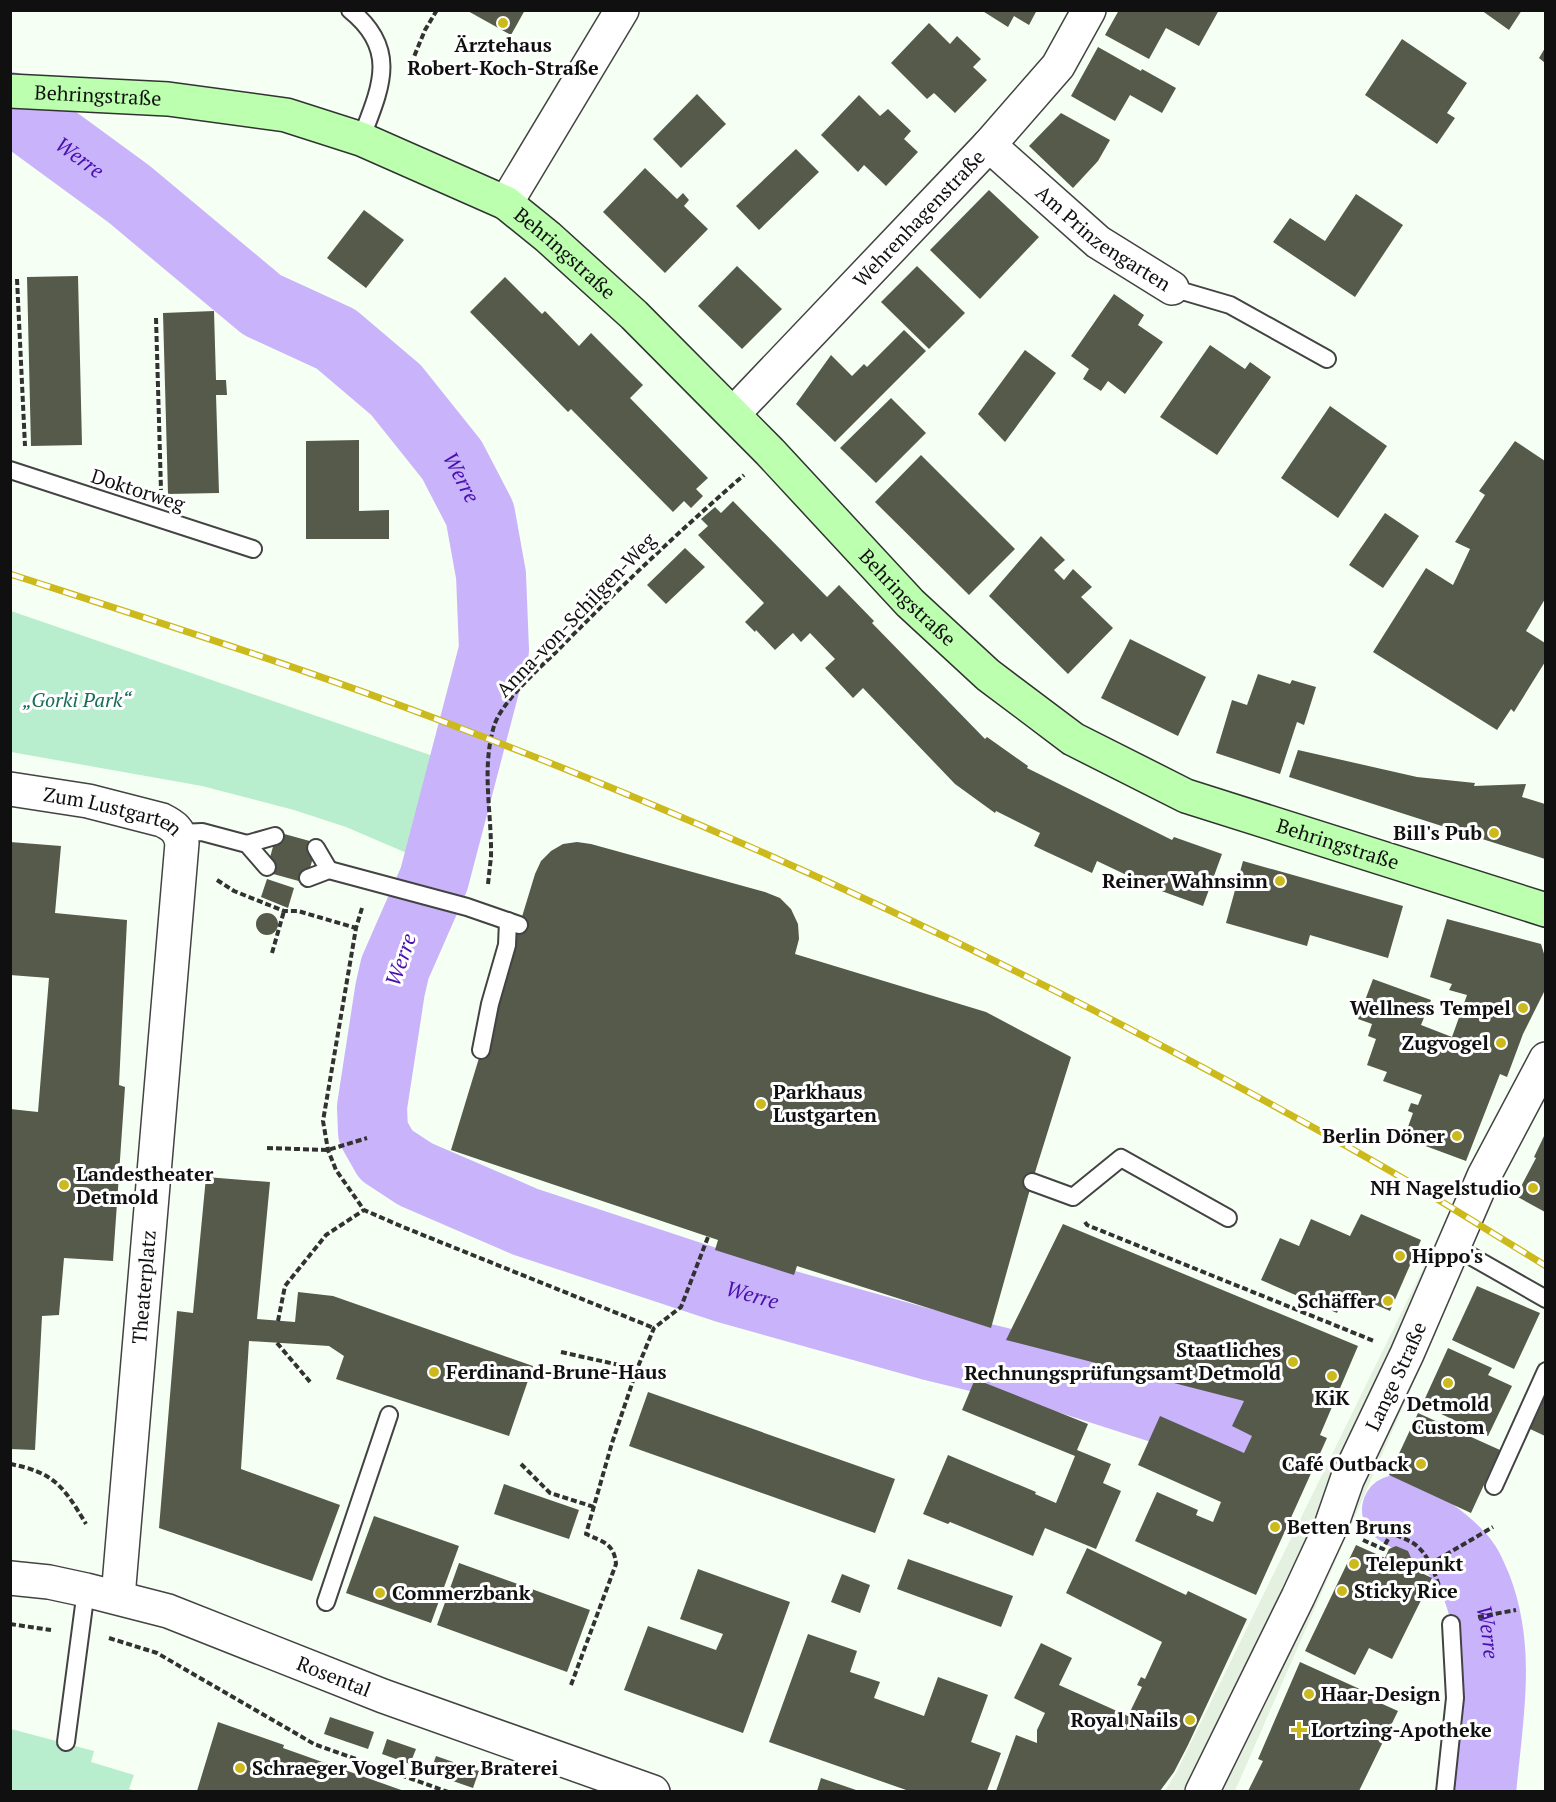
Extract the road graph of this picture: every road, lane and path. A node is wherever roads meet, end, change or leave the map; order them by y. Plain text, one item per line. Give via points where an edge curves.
1 (350, 10) edge
2 (437, 10) edge
3 (622, 10) edge
4 (1089, 10) edge
5 (425, 30) dead end
6 (23, 92) edge
7 (361, 139) junction
8 (989, 145) junction
9 (506, 203) junction
10 (17, 279) dead end
11 (1172, 288) joint
12 (156, 318) dead end
13 (1327, 359) dead end
14 (733, 414) junction
15 (770, 452) junction
16 (12, 470) edge
17 (151, 516) junction
18 (253, 549) dead end
19 (10, 789) edge
20 (180, 833) junction
21 (247, 844) junction
22 (329, 870) junction
23 (216, 880) dead end
24 (364, 899) dead end
25 (475, 909) junction
26 (1545, 910) edge
27 (284, 911) junction
28 (356, 928) junction
29 (272, 953) dead end
30 (481, 1050) dead end
31 (1545, 1059) edge
32 (367, 1138) dead end
33 (267, 1148) dead end
34 (328, 1150) junction
35 (1032, 1182) dead end
36 (1073, 1197) junction
37 (364, 1210) junction
38 (1228, 1218) dead end
39 (708, 1237) dead end
40 (1453, 1246) junction
41 (1545, 1299) edge
42 (278, 1321) dead end
43 (654, 1328) junction
44 (277, 1343) dead end
45 (561, 1352) dead end
46 (1407, 1354) junction
47 (638, 1369) junction
48 (1545, 1371) edge
49 (311, 1383) dead end
50 (389, 1415) dead end
51 (10, 1464) edge
52 (521, 1464) dead end
53 (1494, 1486) dead end
54 (594, 1507) junction
55 (1492, 1527) dead end
56 (90, 1530) dead end
57 (1383, 1549) dead end
58 (1430, 1563) junction
59 (10, 1578) edge
60 (86, 1590) junction
61 (118, 1597) junction
62 (326, 1602) dead end
63 (1516, 1610) dead end
64 (1499, 1612) dead end
65 (10, 1624) edge
66 (1451, 1624) joint
67 (80, 1634) junction
68 (571, 1685) dead end
69 (66, 1742) dead end
70 (448, 1791) edge
71 (653, 1791) edge
72 (1202, 1791) edge
73 (1445, 1791) edge

1 - 7 lane via 364,21 378,44 383,71
2 - 5 path
3 - 9 street
4 - 8 street, Wehrenhagenstraße via 1058,66
6 - 7 street, Behringstraße via 168,99 286,115
7 - 9 street, Behringstraße
8 - 11 street, Am Prinzengarten via 1098,242
8 - 14 street, Wehrenhagenstraße
9 - 14 street, Behringstraße via 634,315
10 - 16 path via 25,447
11 - 13 lane, Am Prinzengarten via 1230,305
12 - 17 path via 162,490
14 - 15 street, Behringstraße
15 - 25 path, Anna-von-Schilgen-Weg via 683,528 587,621 516,692 495,723 486,785 491,857
15 - 26 street, Behringstraße via 910,603 988,675 1073,740 1185,796
16 - 17 lane, Doktorweg
17 - 18 lane, Doktorweg
19 - 20 street, Zum Lustgarten via 99,803 162,820
20 - 21 lane, Zum Lustgarten via 202,832
20 - 61 street, Theaterplatz via 182,856
21 - 21 lane via 271,852
22 - 22 lane via 312,863
22 - 25 lane
23 - 27 path
24 - 28 path
25 - 30 lane via 514,923
27 - 28 path via 298,911
27 - 29 path
28 - 34 path via 323,1120
31 - 40 street, Lange Straße via 1484,1176
32 - 34 path
33 - 34 path
34 - 37 path via 336,1170
35 - 36 lane
36 - 38 lane via 1121,1158
36 - 46 path via 1087,1226
37 - 42 path via 326,1235 285,1286
37 - 43 path
39 - 43 path via 681,1306
40 - 41 lane
40 - 46 street, Lange Straße
43 - 47 path
44 - 49 path
45 - 47 path
46 - 72 street, Lange Straße via 1347,1480 1331,1526 1298,1597
47 - 54 path
48 - 53 lane
50 - 62 lane
51 - 56 path via 29,1467 56,1481
52 - 54 path via 549,1492
54 - 68 path via 586,1534 608,1544 615,1553 616,1564
55 - 58 path
57 - 58 path via 1391,1533 1413,1543
58 - 66 path
59 - 60 street, Rosental
60 - 61 street, Rosental
60 - 67 lane
61 - 71 street, Rosental via 168,1611 383,1696
63 - 64 path
65 - 67 path
66 - 73 lane via 1455,1698
67 - 69 lane
67 - 70 path via 111,1638 157,1653 314,1744

